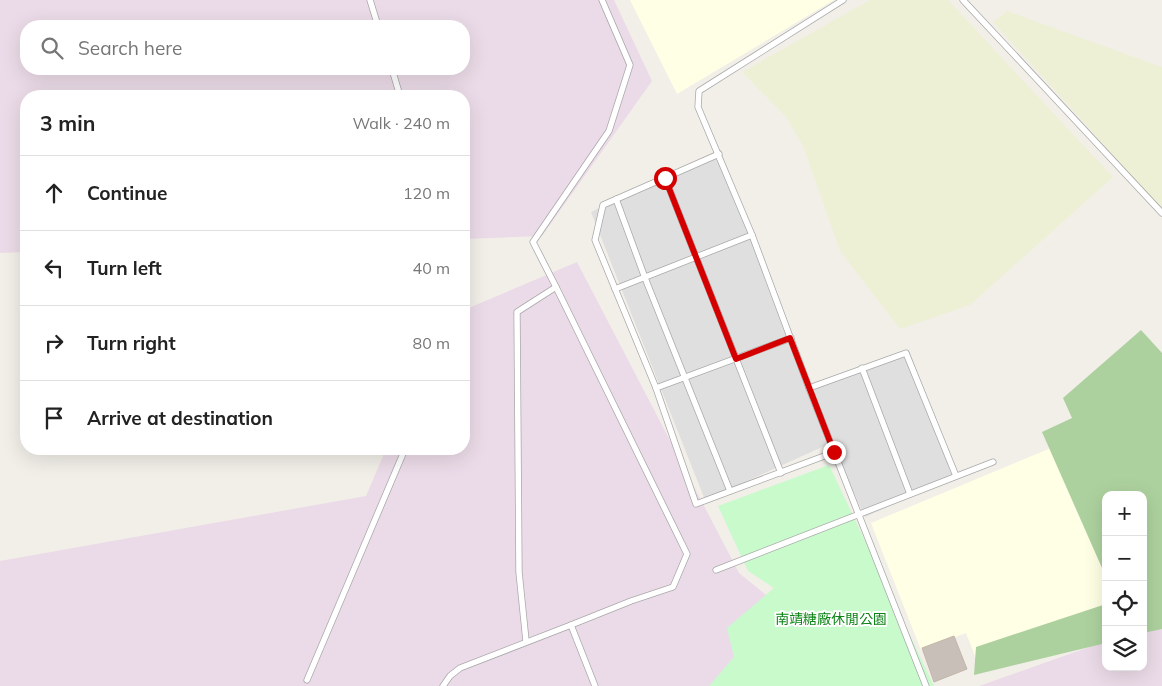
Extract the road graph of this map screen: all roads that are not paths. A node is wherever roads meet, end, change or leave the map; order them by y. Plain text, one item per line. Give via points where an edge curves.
1 (370, 0) edge
2 (602, 0) edge
3 (844, 0) edge
4 (963, 0) edge
5 (376, 20) edge
6 (394, 75) edge
7 (398, 90) edge
8 (719, 154) junction
9 (665, 178) junction
10 (616, 199) junction
11 (1162, 213) edge
12 (752, 235) junction
13 (698, 258) junction
14 (645, 278) junction
15 (556, 287) junction
16 (615, 289) junction
17 (790, 338) junction
18 (736, 359) junction
19 (862, 368) junction
20 (685, 378) junction
21 (656, 388) junction
22 (809, 388) junction
23 (834, 452) junction
24 (403, 455) edge
25 (993, 462) dead end
26 (781, 473) junction
27 (956, 476) junction
28 (730, 491) junction
29 (910, 494) junction
30 (859, 515) junction
31 (716, 570) dead end
32 (571, 625) junction
33 (526, 641) junction
34 (307, 680) dead end
35 (442, 686) edge
36 (595, 686) edge
37 (926, 686) edge

1 - 5 lane
2 - 15 lane via 630,65 608,131 533,242
3 - 8 lane via 699,92 698,107
4 - 11 lane
6 - 7 lane
8 - 9 lane
8 - 12 lane
9 - 10 lane
9 - 13 lane
10 - 14 lane
10 - 16 lane via 603,205 595,240
12 - 13 lane
12 - 17 lane
13 - 14 lane
13 - 18 lane
14 - 16 lane
14 - 20 lane
15 - 32 lane via 687,554 673,587
15 - 33 lane via 517,312 520,572
16 - 21 lane
17 - 18 lane
17 - 22 lane
18 - 20 lane
18 - 26 lane
19 - 22 lane
19 - 27 lane via 906,353
19 - 29 lane
20 - 21 lane
20 - 28 lane
21 - 28 lane via 696,504
22 - 23 lane
23 - 26 lane
23 - 30 lane
24 - 34 lane
25 - 27 lane
26 - 28 lane
27 - 29 lane
29 - 30 lane
30 - 31 lane
30 - 37 lane
32 - 33 lane
32 - 36 lane
33 - 35 lane via 460,668

